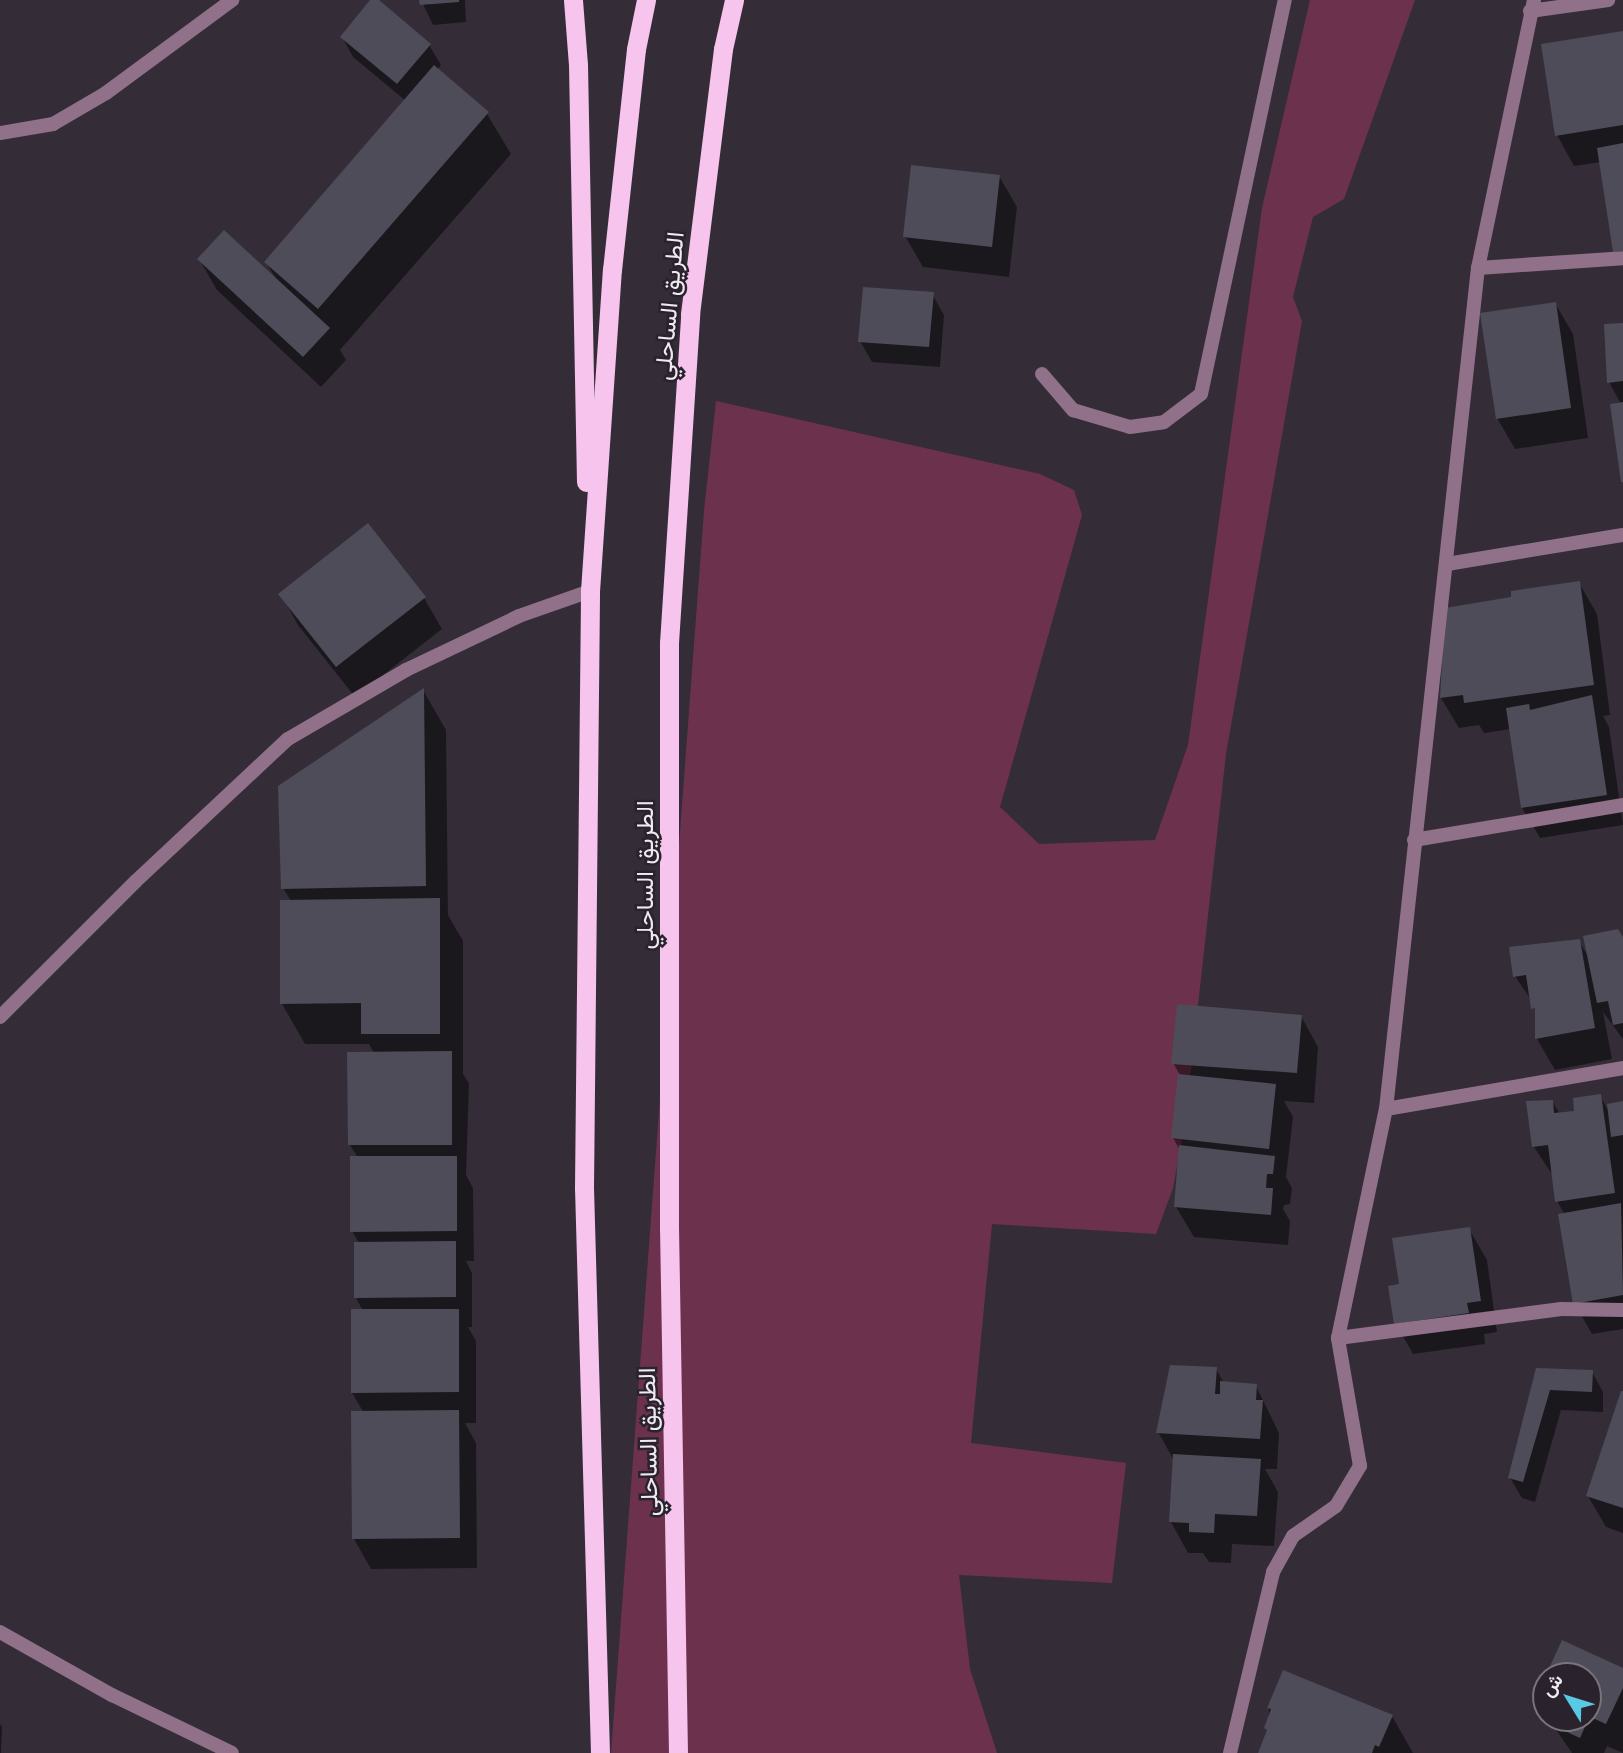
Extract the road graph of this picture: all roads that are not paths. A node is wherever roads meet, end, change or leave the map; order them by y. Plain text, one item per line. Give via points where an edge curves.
1 (232, 0) edge
2 (573, 0) edge
3 (646, 0) edge
4 (734, 0) edge
5 (1285, 0) edge
6 (1608, 0) edge
7 (1532, 5) edge
8 (0, 133) edge
9 (1623, 258) edge
10 (1478, 268) junction
11 (1042, 374) dead end
12 (1623, 535) edge
13 (1447, 564) junction
14 (590, 591) junction
15 (1623, 805) edge
16 (1414, 840) junction
17 (0, 1017) edge
18 (1623, 1068) edge
19 (1386, 1109) junction
20 (1623, 1310) edge
21 (1338, 1338) junction
22 (0, 1632) edge
23 (232, 1753) edge
24 (600, 1753) edge
25 (678, 1753) edge
26 (1230, 1753) edge

1 - 8 street via 106,93 53,124
2 - 14 highway
3 - 14 highway via 636,48 612,270
4 - 25 highway, الطريق الساحلي via 723,49 690,314 669,643 669,1228
5 - 11 street via 1201,394 1164,422 1130,427 1073,410
6 - 7 street
7 - 10 street
9 - 10 street
10 - 13 street
12 - 13 street
13 - 16 street
14 - 17 street via 519,616 419,664 288,739
14 - 24 highway via 584,1188
15 - 16 street
16 - 19 street
18 - 19 street
19 - 21 street
20 - 21 street via 1561,1309
21 - 26 street via 1360,1466 1336,1506 1293,1536 1273,1572
22 - 23 street via 112,1695

